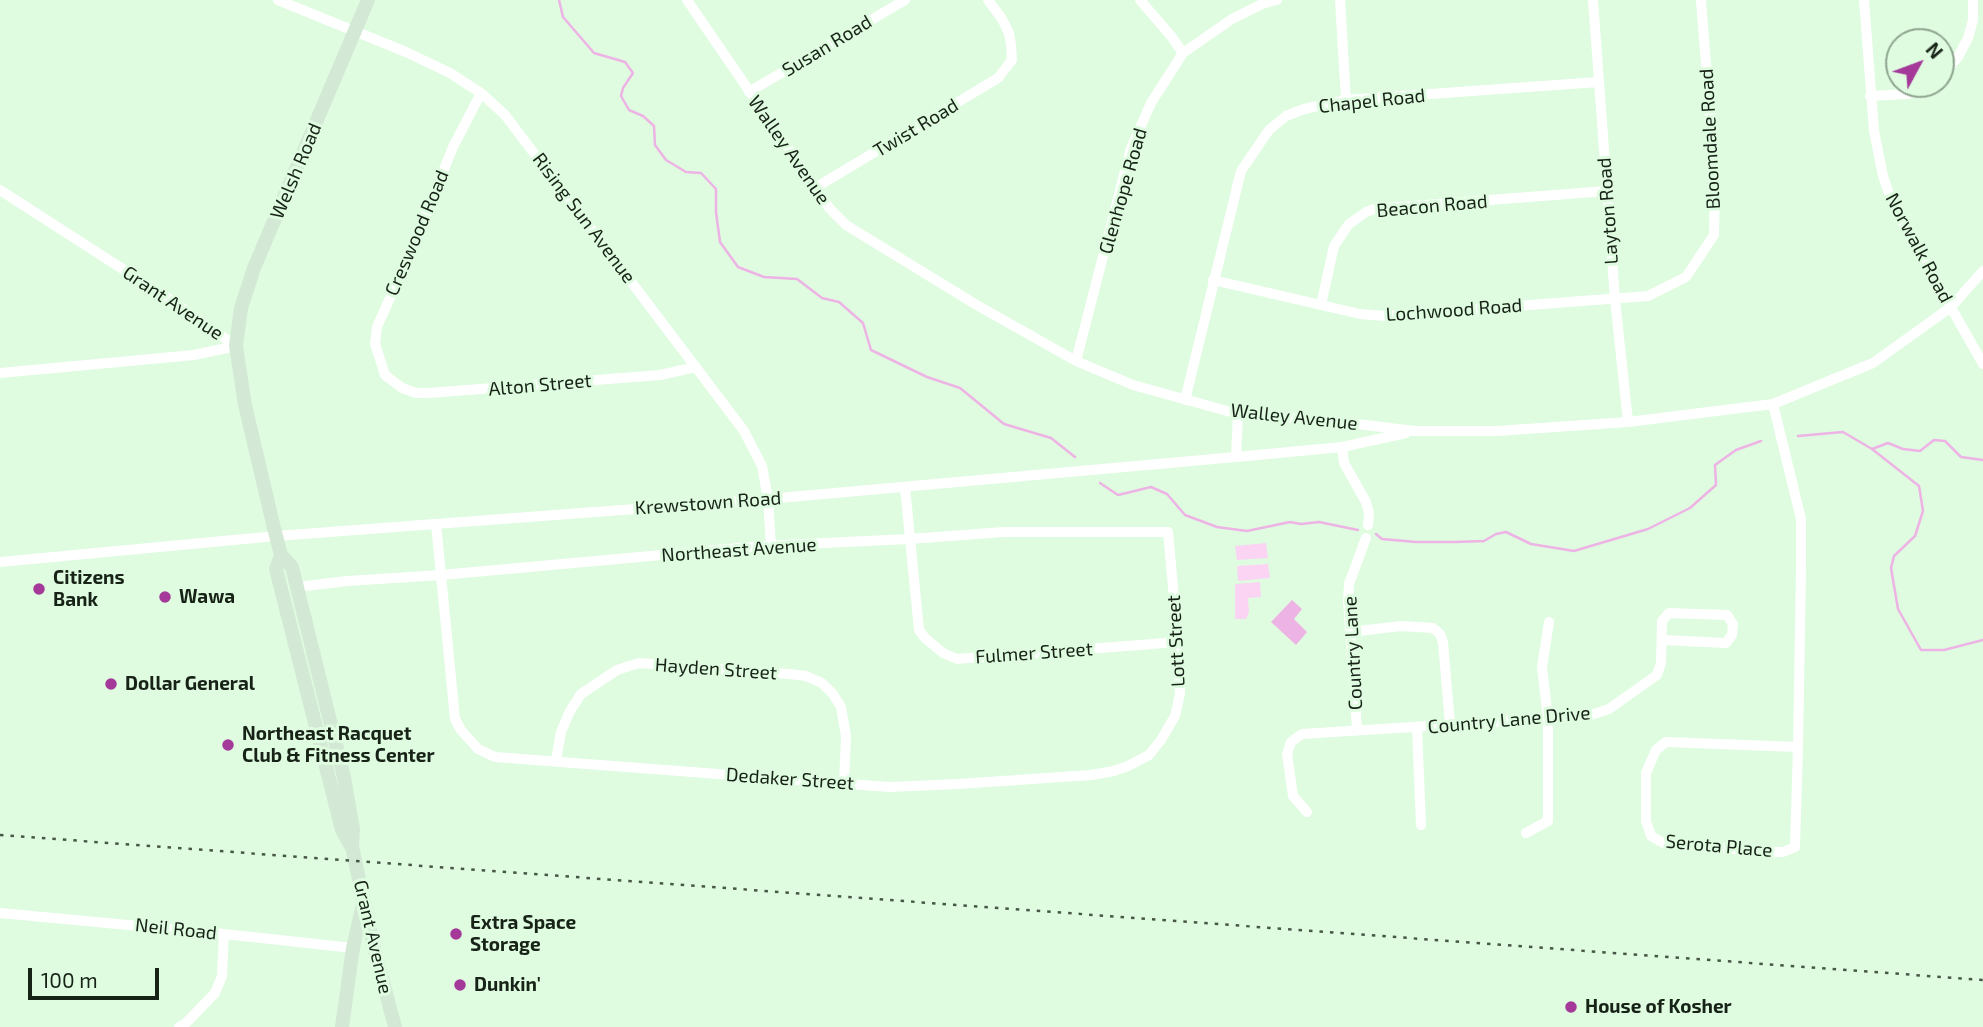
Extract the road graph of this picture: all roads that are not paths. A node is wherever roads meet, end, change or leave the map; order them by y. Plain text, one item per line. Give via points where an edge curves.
1 (278, 0) edge
2 (368, 0) edge
3 (687, 0) edge
4 (905, 0) edge
5 (988, 0) edge
6 (1140, 0) edge
7 (1277, 0) edge
8 (1340, 0) edge
9 (1592, 0) edge
10 (1701, 0) edge
11 (1864, 0) edge
12 (1973, 0) edge
13 (355, 31) junction
14 (1183, 53) junction
15 (1955, 60) edge
16 (1598, 82) junction
17 (749, 92) junction
18 (481, 93) junction
19 (1885, 95) edge
20 (1870, 96) junction
21 (1346, 100) junction
22 (815, 188) junction
23 (0, 190) edge
24 (1606, 191) junction
25 (1983, 271) edge
26 (1213, 280) junction
27 (1615, 299) junction
28 (1321, 305) junction
29 (1951, 307) junction
30 (236, 346) junction
31 (1076, 361) junction
32 (1983, 364) edge
33 (696, 367) junction
34 (0, 373) edge
35 (387, 377) joint
36 (1185, 400) junction
37 (1773, 404) junction
38 (1238, 414) junction
39 (1628, 422) junction
40 (1414, 431) junction
41 (1342, 447) junction
42 (1236, 457) junction
43 (905, 487) junction
44 (768, 499) junction
45 (436, 524) junction
46 (1368, 525) dead end
47 (276, 536) junction
48 (1366, 538) dead end
49 (909, 539) junction
50 (771, 546) junction
51 (1170, 546) joint
52 (281, 555) junction
53 (0, 562) edge
54 (441, 575) junction
55 (297, 587) junction
56 (1549, 622) dead end
57 (1350, 632) junction
58 (1663, 640) junction
59 (1178, 642) junction
60 (1548, 719) junction
61 (1450, 724) junction
62 (1417, 727) junction
63 (1357, 729) junction
64 (1797, 747) junction
65 (556, 760) junction
66 (1136, 762) joint
67 (844, 783) junction
68 (1307, 811) dead end
69 (1421, 825) dead end
70 (1526, 832) dead end
71 (352, 847) junction
72 (364, 900) junction
73 (0, 914) edge
74 (224, 934) junction
75 (353, 948) junction
76 (375, 951) junction
77 (348, 978) junction
78 (179, 1027) edge
79 (342, 1027) edge
80 (395, 1027) edge

1 - 13 street, Rising Sun Avenue
2 - 13 main road, Welsh Road
3 - 17 street, Walley Avenue
4 - 17 street, Susan Road
5 - 22 street, Twist Road via 1009,33 1012,60 998,78
6 - 14 street
7 - 14 street, Glenhope Road via 1232,19
8 - 21 street
9 - 16 street, Layton Road
10 - 27 street, Bloomdale Road via 1716,179 1714,235 1686,277 1648,296
11 - 20 street, Norwalk Road
12 - 15 street via 1968,38
13 - 18 street, Rising Sun Avenue via 450,73
13 - 30 main road, Welsh Road via 254,268 241,307
14 - 31 street, Glenhope Road via 1151,103 1131,148
16 - 21 street, Chapel Road
16 - 24 street, Layton Road
17 - 22 street, Walley Avenue
18 - 33 street, Rising Sun Avenue via 527,142
18 - 35 street, Creswood Road via 453,147 377,327 375,344
19 - 20 street
20 - 29 street, Norwalk Road via 1878,157 1890,197
21 - 26 street, Chapel Road via 1304,109 1269,130 1241,171
22 - 31 street, Walley Avenue via 846,225
23 - 30 street, Grant Avenue
24 - 27 street, Layton Road
24 - 28 street, Beacon Road via 1366,212 1334,246
25 - 29 street, Walley Avenue
26 - 28 street, Lochwood Road
26 - 36 street, Chapel Road
27 - 28 street, Lochwood Road via 1384,316
27 - 39 street, Layton Road
29 - 32 street, Norwalk Road
29 - 37 street, Walley Avenue via 1873,363
30 - 34 street via 194,355
30 - 47 main road, Grant Avenue
31 - 36 street, Walley Avenue
33 - 35 street, Alton Street via 660,375 429,394 402,388
33 - 44 street, Rising Sun Avenue via 744,431 762,466
36 - 38 street, Walley Avenue
37 - 39 street, Walley Avenue
37 - 64 street, Serota Place via 1801,519
38 - 40 street, Walley Avenue
38 - 42 street
39 - 40 street, Walley Avenue
40 - 41 street, Krewstown Road
41 - 42 street, Krewstown Road
41 - 46 street via 1344,463 1366,502
42 - 43 street, Krewstown Road
43 - 44 street, Krewstown Road
43 - 49 street, Fulmer Street
44 - 45 street, Krewstown Road
44 - 50 street, Rising Sun Avenue
45 - 47 street, Krewstown Road
45 - 54 street
47 - 52 main road, Grant Avenue
47 - 53 street, Krewstown Road
48 - 57 street, Country Lane via 1349,584
49 - 50 street, Northeast Avenue
49 - 51 street, Northeast Avenue via 1004,532 1168,532
49 - 59 street, Fulmer Street via 919,630 934,647 957,659
50 - 54 street, Northeast Avenue
51 - 59 street, Lott Street
52 - 55 main road, Grant Avenue via 292,567
52 - 71 main road, Grant Avenue via 276,569 342,830
54 - 55 street, Northeast Avenue
54 - 65 street, Dedaker Street via 455,719 461,730 478,749 495,757
55 - 71 main road, Grant Avenue via 344,777
56 - 60 street via 1542,667
57 - 61 street via 1401,626 1433,628 1440,634
57 - 63 street, Country Lane
58 - 58 street, Country Lane Drive via 1726,643 1733,624 1727,615 1669,613 1662,621
58 - 60 street, Country Lane Drive via 1657,675 1635,692 1588,716
59 - 66 street, Lott Street via 1180,694 1175,716 1149,755
60 - 61 street, Country Lane Drive
60 - 70 street via 1548,821
61 - 62 street, Country Lane Drive
62 - 63 street, Country Lane Drive
62 - 69 street
63 - 68 street, Country Lane Drive via 1302,734 1291,742 1287,754 1293,796
64 - 64 street, Serota Place via 1795,847 1783,852 1665,844 1651,836 1646,821 1646,773 1656,750 1666,742
65 - 67 street, Dedaker Street
65 - 67 street, Hayden Street via 561,732 581,694 617,670 639,663 776,673 806,676 833,694 841,707 846,736
66 - 67 street, Dedaker Street via 1114,771 1078,776 903,786
71 - 72 main road, Grant Avenue
72 - 75 main road
72 - 76 main road, Grant Avenue
73 - 74 street, Neil Road
74 - 75 street, Neil Road
74 - 78 street via 222,976 215,993
75 - 77 main road
76 - 77 main road via 362,958
76 - 80 main road, Grant Avenue
77 - 79 main road

